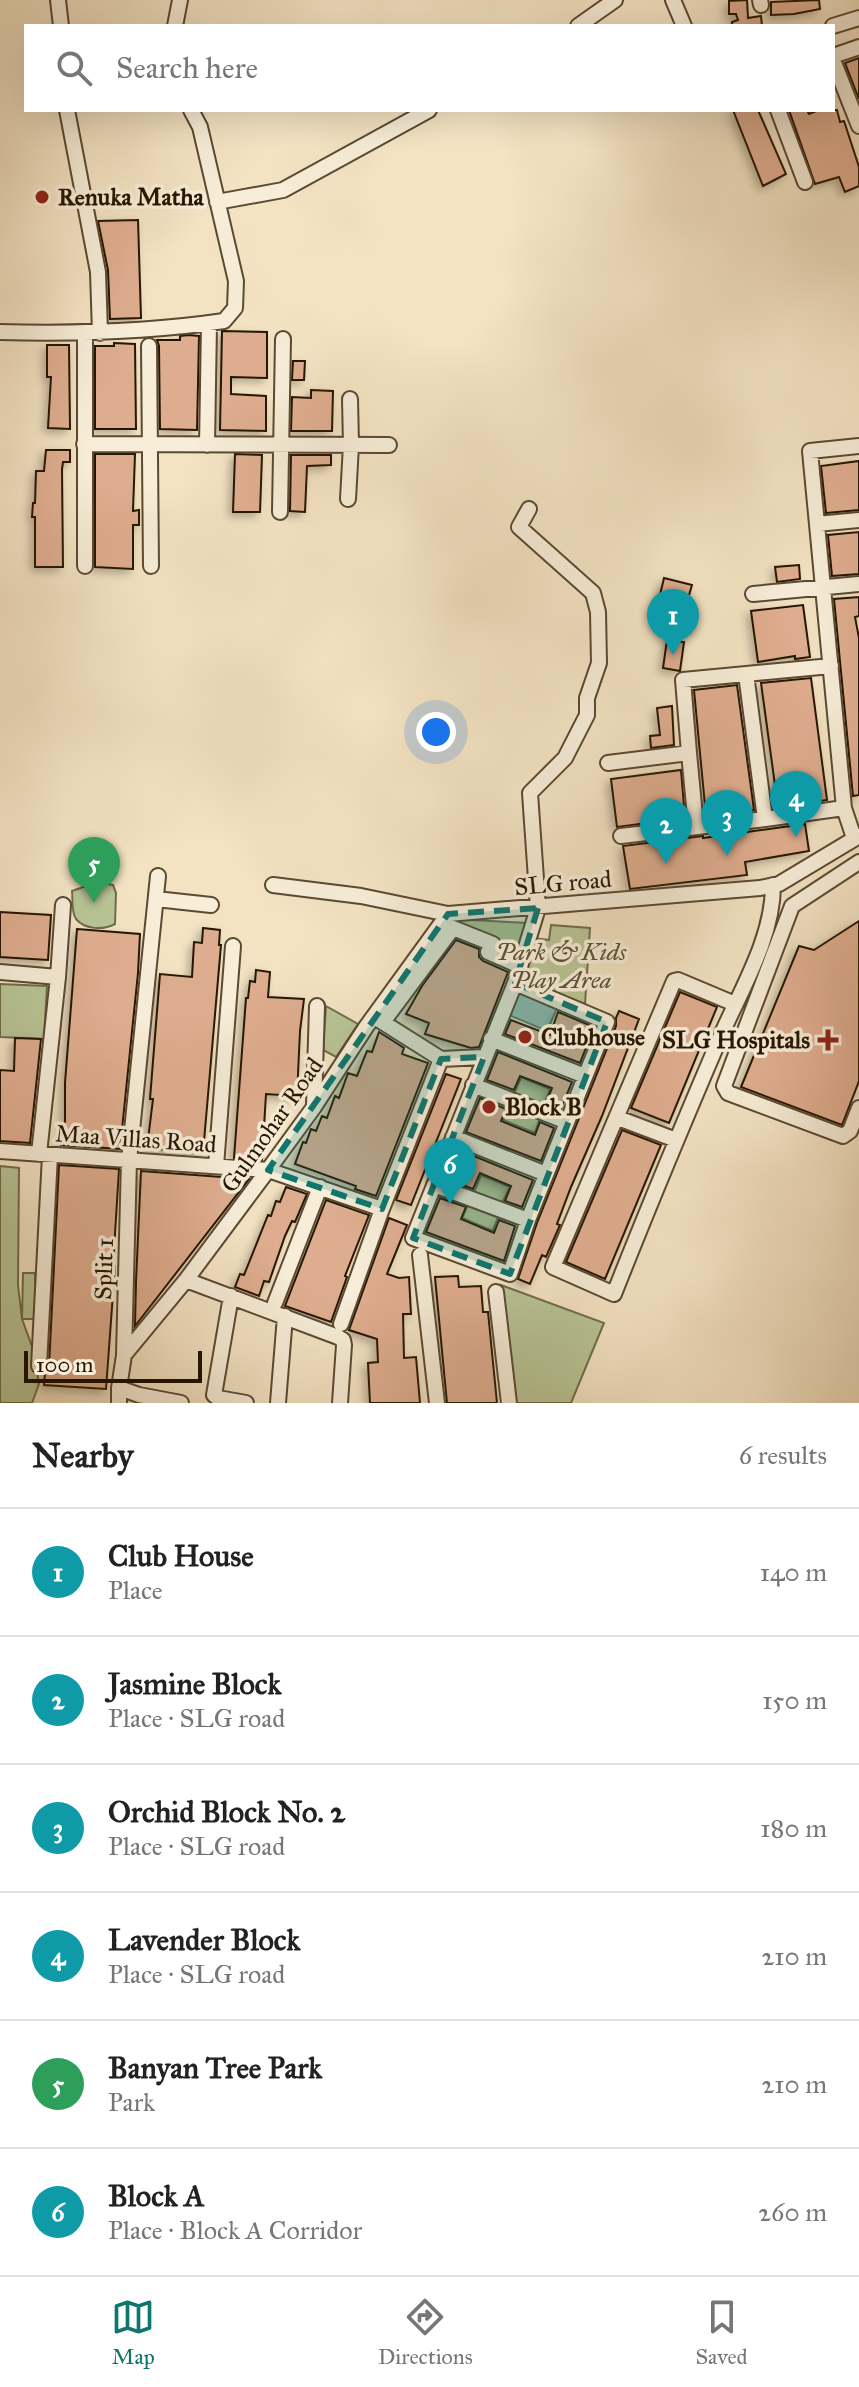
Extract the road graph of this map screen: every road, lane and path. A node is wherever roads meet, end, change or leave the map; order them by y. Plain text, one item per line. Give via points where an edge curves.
1 (58, 0) edge
2 (180, 0) edge
3 (615, 0) edge
4 (673, 0) edge
5 (859, 18) edge
6 (61, 24) edge
7 (175, 24) edge
8 (581, 24) edge
9 (683, 24) edge
10 (835, 25) edge
11 (859, 47) edge
12 (835, 57) edge
13 (835, 63) edge
14 (67, 112) edge
15 (192, 112) edge
16 (425, 112) edge
17 (779, 112) edge
18 (859, 126) edge
19 (805, 182) dead end
20 (217, 202) junction
21 (209, 324) junction
22 (0, 332) edge
23 (93, 333) junction
24 (283, 339) dead end
25 (149, 346) dead end
26 (350, 399) dead end
27 (84, 444) junction
28 (152, 445) junction
29 (207, 445) junction
30 (282, 445) junction
31 (351, 445) junction
32 (389, 445) dead end
33 (859, 446) edge
34 (348, 499) dead end
35 (529, 509) dead end
36 (280, 512) dead end
37 (859, 520) edge
38 (817, 524) junction
39 (85, 566) dead end
40 (151, 566) dead end
41 (859, 584) edge
42 (823, 586) junction
43 (753, 594) dead end
44 (831, 666) junction
45 (746, 674) junction
46 (689, 753) junction
47 (608, 763) dead end
48 (844, 808) junction
49 (765, 819) junction
50 (696, 827) junction
51 (621, 836) dead end
52 (857, 837) edge
53 (859, 862) edge
54 (158, 876) dead end
55 (273, 885) dead end
56 (773, 885) junction
57 (156, 899) junction
58 (63, 905) dead end
59 (211, 905) dead end
60 (538, 908) junction
61 (448, 914) junction
62 (233, 946) dead end
63 (520, 966) junction
64 (0, 972) edge
65 (58, 977) junction
66 (515, 983) junction
67 (735, 1004) junction
68 (317, 1006) dead end
69 (378, 1019) junction
70 (491, 1039) junction
71 (484, 1057) junction
72 (441, 1059) junction
73 (585, 1076) junction
74 (473, 1085) junction
75 (314, 1107) junction
76 (859, 1108) edge
77 (618, 1118) junction
78 (567, 1122) junction
79 (453, 1137) junction
80 (676, 1140) junction
81 (0, 1151) edge
82 (44, 1154) junction
83 (130, 1155) junction
84 (216, 1166) junction
85 (268, 1170) junction
86 (546, 1174) junction
87 (434, 1185) junction
88 (320, 1187) junction
89 (382, 1209) junction
90 (528, 1220) junction
91 (420, 1255) dead end
92 (186, 1280) junction
93 (496, 1292) dead end
94 (231, 1296) junction
95 (275, 1303) dead end
96 (285, 1316) junction
97 (341, 1324) dead end
98 (124, 1355) junction
99 (39, 1366) dead end
100 (119, 1396) edge
101 (181, 1403) edge
102 (246, 1403) edge
103 (278, 1403) edge
104 (340, 1403) edge
105 (437, 1403) edge
106 (509, 1403) edge

1 - 6 street
2 - 7 street
3 - 8 street
4 - 9 street
5 - 10 street
11 - 12 street
13 - 18 street
14 - 23 street via 98,272
15 - 20 street
16 - 20 street via 283,190
17 - 19 street
20 - 21 street via 236,281 235,308 224,321
21 - 23 street
21 - 29 street
22 - 23 street
23 - 27 street
24 - 30 street
25 - 28 street
26 - 31 street
27 - 28 street
27 - 39 street
28 - 29 street
28 - 40 street
29 - 30 street
30 - 31 street
30 - 36 street
31 - 32 street
31 - 34 street
33 - 38 street via 810,451
35 - 60 street via 519,527 593,593 598,612 599,663 587,715 565,758 530,793
37 - 38 street
38 - 42 street
41 - 42 street
42 - 43 street
42 - 44 street
44 - 45 street
44 - 48 street
45 - 46 street via 683,680
45 - 49 street
46 - 47 street
46 - 50 street
48 - 49 street
48 - 52 street
49 - 50 street
50 - 51 street
52 - 56 street, SLG road
53 - 76 street via 792,906 725,1080 728,1093 843,1136
54 - 57 street, Split 1
55 - 61 street, SLG road
56 - 60 street, SLG road
56 - 67 street via 772,910 757,957
57 - 59 street
57 - 83 street, Split 1
58 - 65 street
60 - 61 street, SLG road
60 - 63 street
61 - 69 street, Gulmohar Road
62 - 84 street
63 - 66 street
63 - 69 street via 490,954 493,944 453,928
64 - 65 street
65 - 82 street
66 - 70 street
66 - 73 street via 607,1022
67 - 77 street via 674,981
67 - 80 street
68 - 75 street
69 - 72 street
69 - 75 street, Gulmohar Road
70 - 71 street
70 - 73 street
71 - 72 street
71 - 74 street
72 - 89 street
73 - 78 street
74 - 78 street
74 - 79 street
75 - 85 street, Gulmohar Road
77 - 80 street
77 - 80 street via 553,1267 614,1294
78 - 86 street
79 - 86 street
79 - 87 street
81 - 82 street, Maa Villas Road
82 - 83 street, Maa Villas Road
82 - 99 street
83 - 84 street, Maa Villas Road
83 - 98 street, Split 1
84 - 85 street, Maa Villas Road
85 - 88 street, Maa Villas Road
85 - 92 street, Gulmohar Road
86 - 90 street
87 - 90 street
87 - 90 street via 413,1238 510,1274
88 - 89 street, Maa Villas Road
88 - 95 street
89 - 97 street
91 - 105 street
92 - 94 street
92 - 98 street, Gulmohar Road
93 - 106 street
94 - 96 street
94 - 102 street via 214,1395
96 - 103 street
96 - 104 street via 343,1340
98 - 100 street, Split 1
100 - 101 street

